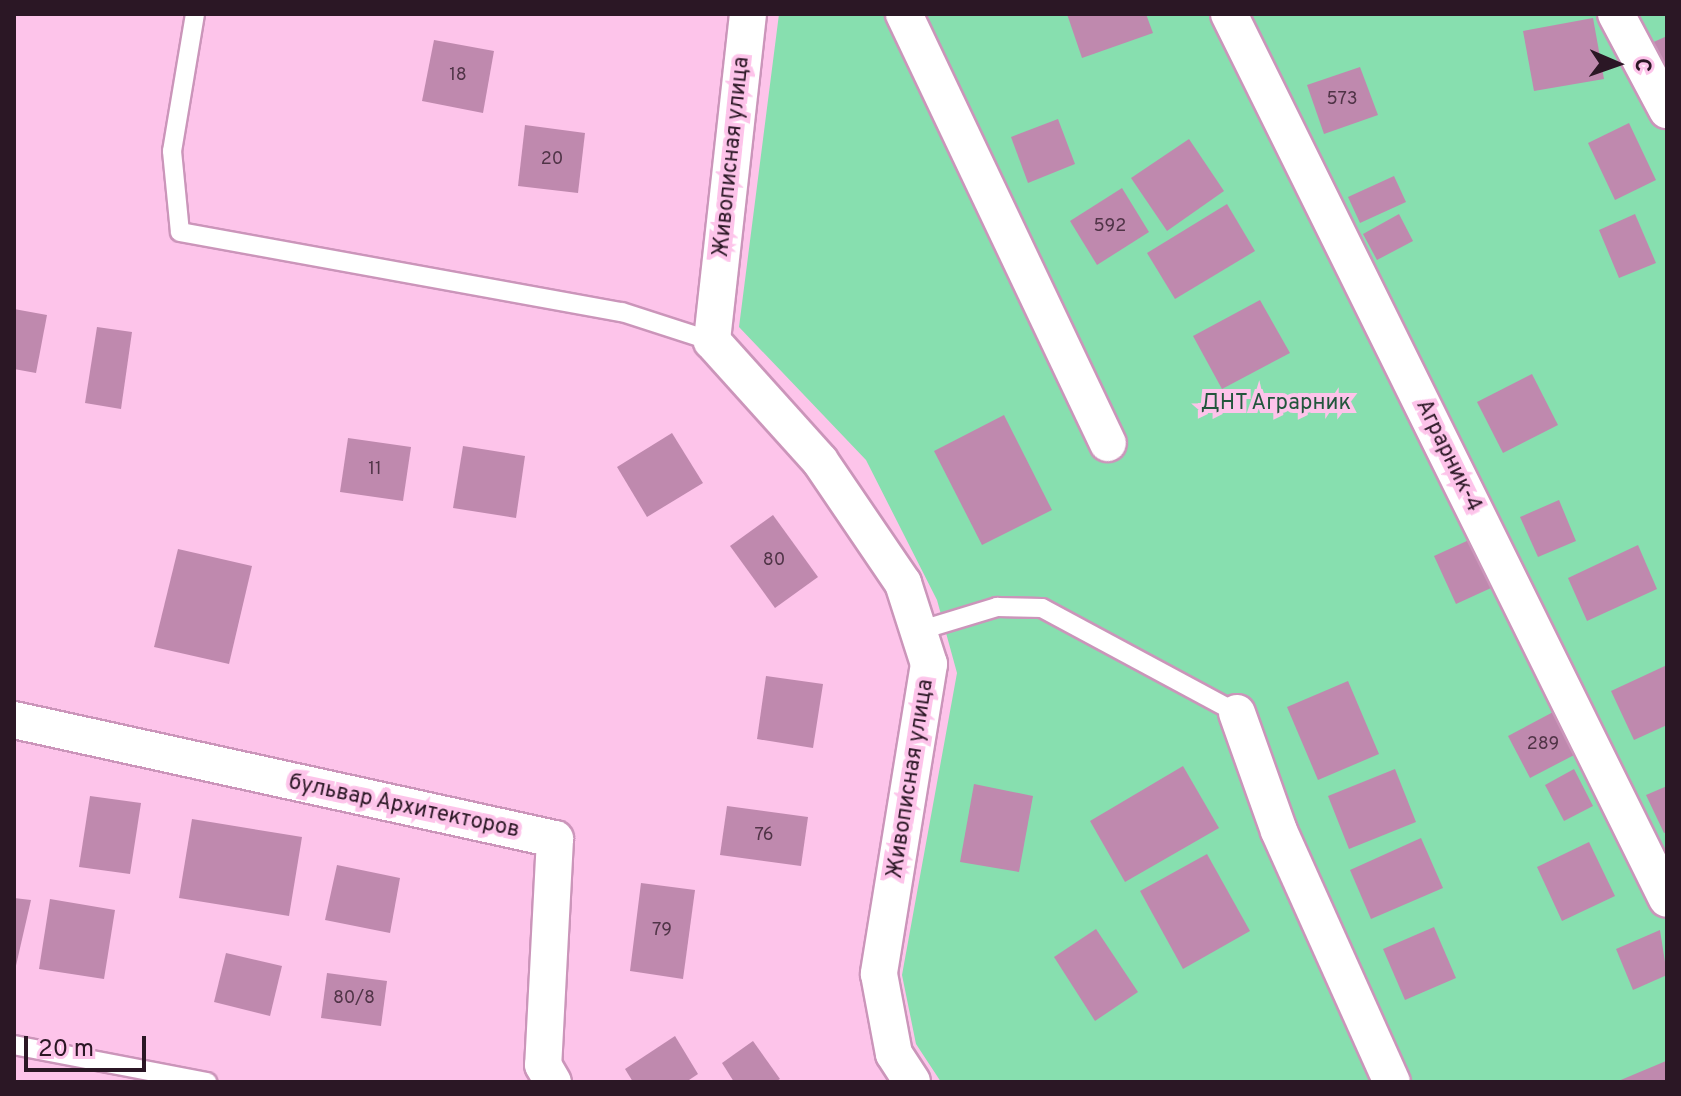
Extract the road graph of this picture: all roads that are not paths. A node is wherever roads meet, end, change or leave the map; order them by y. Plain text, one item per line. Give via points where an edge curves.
1 (195, 14) edge
2 (748, 14) edge
3 (904, 14) edge
4 (1229, 14) edge
5 (1616, 14) edge
6 (1667, 110) edge
7 (712, 341) junction
8 (1108, 443) dead end
9 (918, 631) junction
10 (1237, 713) joint
11 (14, 720) edge
12 (1667, 899) edge
13 (14, 1045) edge
14 (207, 1082) edge
15 (553, 1082) edge
16 (912, 1082) edge
17 (1392, 1082) edge

1 - 7 lane via 172,151 180,232 622,312
2 - 7 street, Живописная улица
3 - 8 street
4 - 12 street, Аграрник-4
5 - 6 street
7 - 9 street, Живописная улица via 820,461 903,583
9 - 10 lane via 997,607 1042,608
9 - 16 street, Живописная улица via 929,664 879,974 894,1054
10 - 17 street via 1279,831
11 - 15 street, бульвар Архитекторов via 555,839 543,1065
13 - 14 lane

